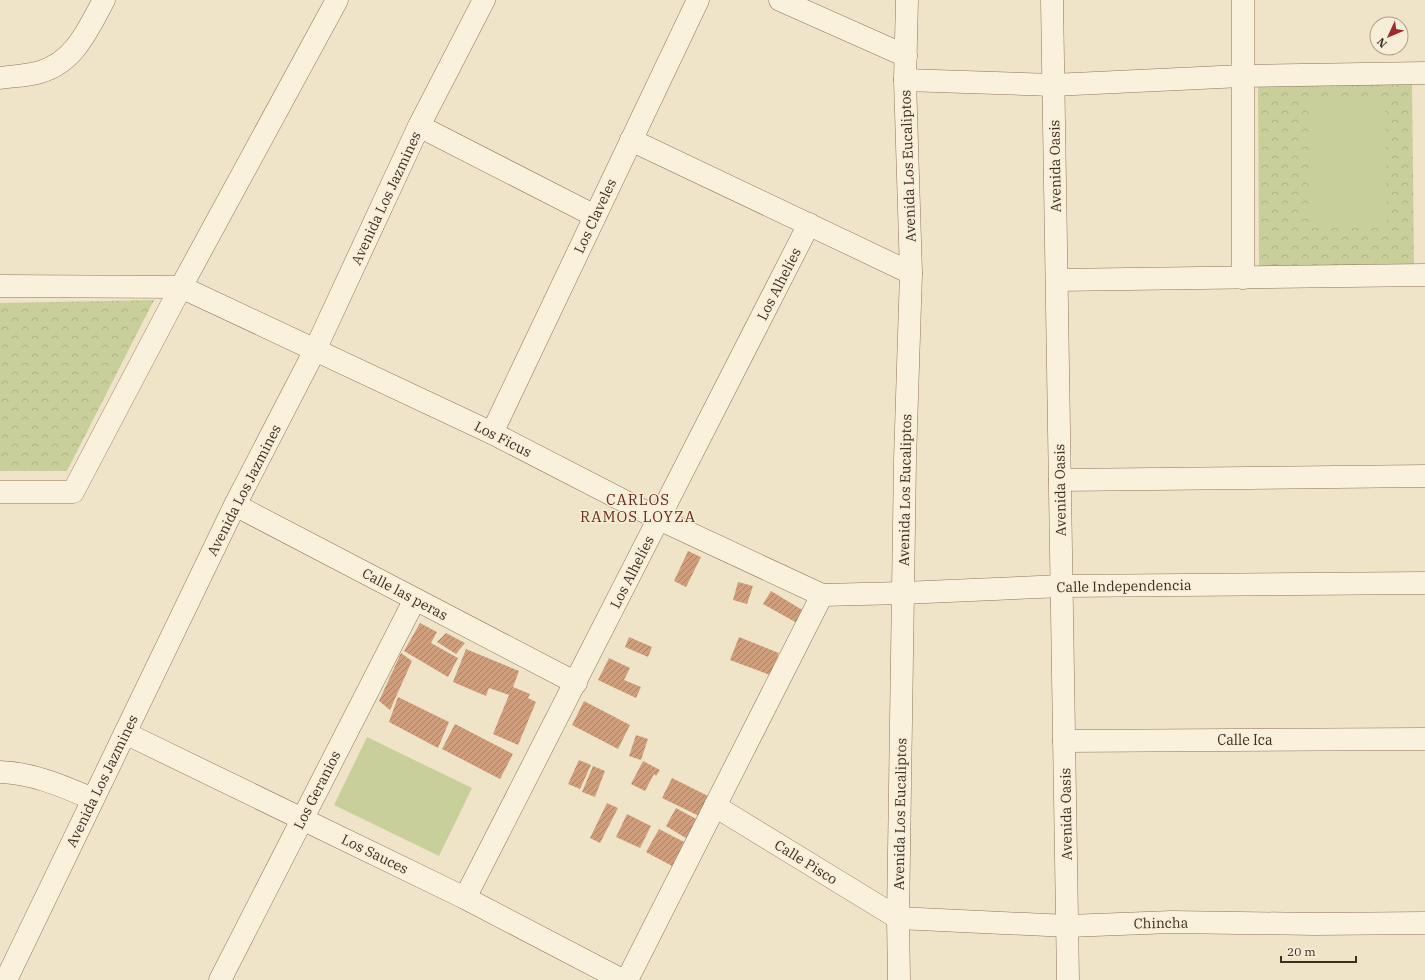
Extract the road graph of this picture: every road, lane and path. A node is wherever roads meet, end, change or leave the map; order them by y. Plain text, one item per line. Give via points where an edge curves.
1 (104, 0) edge
2 (337, 0) edge
3 (484, 0) edge
4 (698, 0) edge
5 (780, 0) edge
6 (906, 0) edge
7 (1052, 0) edge
8 (1243, 0) edge
9 (906, 56) junction
10 (1425, 73) edge
11 (1242, 76) junction
12 (0, 78) edge
13 (905, 80) junction
14 (1054, 85) junction
15 (420, 126) junction
16 (631, 140) junction
17 (595, 216) junction
18 (809, 224) junction
19 (911, 273) junction
20 (1425, 275) edge
21 (1243, 278) junction
22 (1057, 280) junction
23 (0, 286) edge
24 (181, 287) junction
25 (315, 350) junction
26 (492, 433) junction
27 (1425, 476) edge
28 (1060, 480) junction
29 (0, 492) edge
30 (235, 505) junction
31 (659, 519) junction
32 (1425, 583) edge
33 (1062, 586) junction
34 (903, 593) junction
35 (822, 595) junction
36 (415, 599) junction
37 (576, 683) junction
38 (125, 733) junction
39 (1425, 739) edge
40 (1064, 742) junction
41 (0, 772) edge
42 (93, 799) junction
43 (715, 806) junction
44 (303, 818) junction
45 (465, 898) junction
46 (898, 918) junction
47 (1425, 923) edge
48 (1068, 926) junction
49 (221, 979) edge
50 (6, 980) edge
51 (622, 980) edge
52 (627, 980) edge
53 (899, 980) edge
54 (1068, 980) edge

1 - 12 street via 79,46 62,62 40,72
2 - 24 street
3 - 15 street, Avenida Los Jazmines
4 - 16 street, Los Claveles
5 - 9 street
6 - 9 street, Avenida Los Eucaliptos
7 - 14 street, Avenida Oasis
8 - 11 street
9 - 13 street, Avenida Los Eucaliptos
10 - 11 street
11 - 14 street
11 - 21 street
13 - 14 street
13 - 19 street, Avenida Los Eucaliptos
14 - 22 street, Avenida Oasis
15 - 17 street
15 - 25 street, Avenida Los Jazmines
16 - 17 street, Los Claveles
16 - 18 street
17 - 26 street, Los Claveles
18 - 19 street
18 - 31 street, Los Alhelíes
19 - 34 street, Avenida Los Eucaliptos
20 - 21 street
21 - 22 street
22 - 28 street, Avenida Oasis
23 - 24 street
24 - 25 street, Los Ficus
24 - 29 street via 73,492
25 - 26 street, Los Ficus
25 - 30 street, Avenida Los Jazmines
26 - 31 street, Los Ficus
27 - 28 street
28 - 33 street, Avenida Oasis
30 - 36 street, Calle las peras
30 - 38 street, Avenida Los Jazmines
31 - 35 street, Los Ficus
31 - 37 street, Los Alhelíes
32 - 33 street, Calle Independencia
33 - 34 street, Calle Independencia
33 - 40 street, Avenida Oasis
34 - 35 street, Calle Independencia
34 - 46 street, Avenida Los Eucaliptos
35 - 43 street
36 - 37 street, Calle las peras
36 - 44 street, Los Geranios
37 - 45 street, Los Alhelíes
38 - 42 street, Avenida Los Jazmines
38 - 44 street, Los Sauces
39 - 40 street, Calle Ica
40 - 48 street, Avenida Oasis
41 - 42 street via 42,779
42 - 50 street, Avenida Los Jazmines
43 - 46 street, Calle Pisco
43 - 52 street
44 - 45 street, Los Sauces
44 - 49 street, Los Geranios
45 - 51 street, Los Sauces
46 - 48 street, Chincha
46 - 53 street, Avenida Los Eucaliptos
47 - 48 street, Chincha via 1172,922
48 - 54 street, Avenida Oasis

